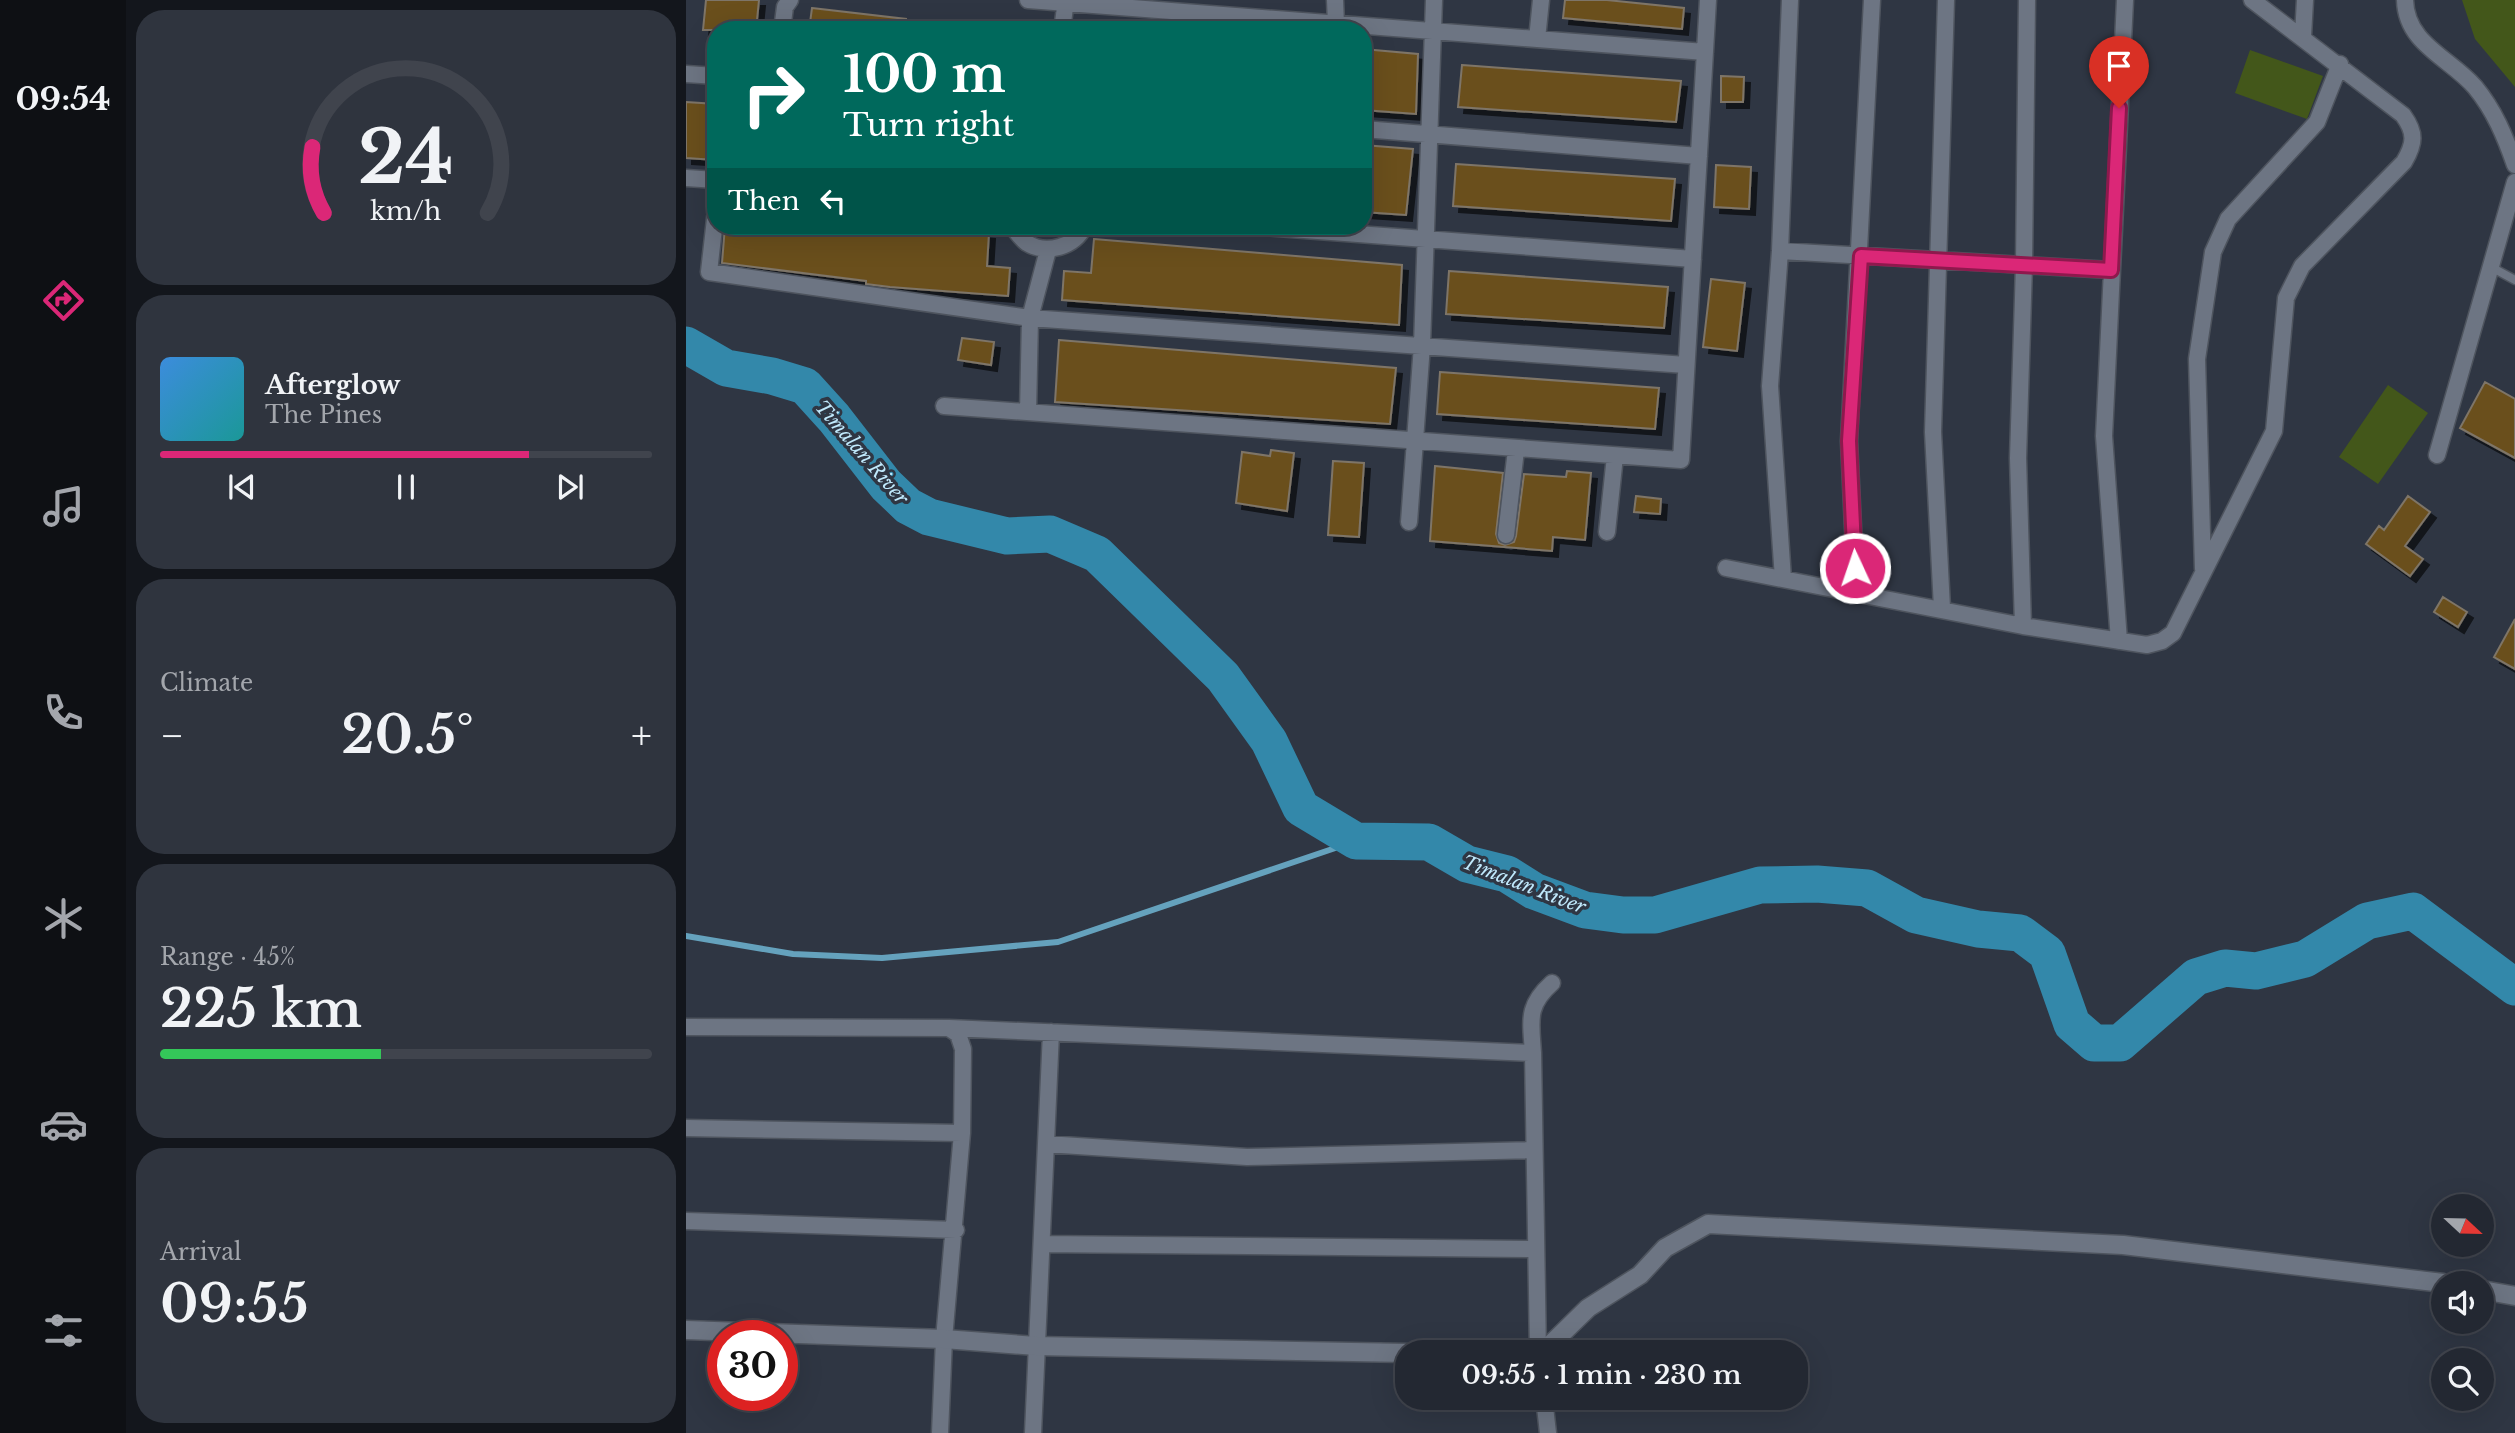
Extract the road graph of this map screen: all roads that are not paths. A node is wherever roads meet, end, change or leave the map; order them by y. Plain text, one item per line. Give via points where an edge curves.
1 (790, 0) edge
2 (1028, 0) edge
3 (1335, 0) edge
4 (1434, 0) edge
5 (1541, 0) edge
6 (1708, 0) edge
7 (1790, 0) edge
8 (1872, 0) edge
9 (1946, 0) edge
10 (2027, 0) edge
11 (2125, 0) edge
12 (2252, 0) edge
13 (2305, 0) edge
14 (2406, 0) edge
15 (1066, 1) edge
16 (783, 21) edge
17 (1063, 21) edge
18 (1301, 21) edge
19 (1336, 21) edge
20 (1372, 27) edge
21 (1433, 31) junction
22 (2303, 36) junction
23 (1537, 39) junction
24 (1705, 52) junction
25 (2340, 64) junction
26 (686, 74) edge
27 (707, 75) edge
28 (1372, 130) edge
29 (1429, 133) junction
30 (1699, 156) junction
31 (2515, 165) edge
32 (686, 178) edge
33 (707, 179) edge
34 (2515, 182) edge
35 (713, 235) edge
36 (1020, 235) edge
37 (1076, 235) edge
38 (1372, 235) edge
39 (1426, 239) junction
40 (1048, 250) junction
41 (1780, 251) junction
42 (1861, 256) junction
43 (1693, 259) junction
44 (1937, 260) junction
45 (2024, 265) junction
46 (2491, 267) junction
47 (2111, 270) junction
48 (2515, 280) edge
49 (1030, 318) junction
50 (1422, 345) junction
51 (1686, 365) junction
52 (944, 406) dead end
53 (1028, 412) junction
54 (1415, 443) junction
55 (1516, 450) junction
56 (2437, 455) dead end
57 (1615, 456) junction
58 (1409, 522) dead end
59 (1607, 532) dead end
60 (1506, 535) dead end
61 (1726, 568) dead end
62 (2203, 572) junction
63 (1783, 579) junction
64 (1856, 593) junction
65 (1942, 608) junction
66 (2023, 626) junction
67 (2119, 641) junction
68 (1552, 983) dead end
69 (686, 1027) edge
70 (949, 1028) junction
71 (1051, 1032) junction
72 (1533, 1053) junction
73 (686, 1128) edge
74 (962, 1133) junction
75 (1046, 1144) junction
76 (1532, 1150) junction
77 (686, 1221) edge
78 (956, 1230) junction
79 (1042, 1244) junction
80 (1535, 1249) junction
81 (2431, 1282) edge
82 (2494, 1292) edge
83 (2515, 1296) edge
84 (686, 1330) edge
85 (944, 1339) junction
86 (1539, 1340) edge
87 (1554, 1340) edge
88 (1037, 1346) junction
89 (1395, 1353) edge
90 (1545, 1410) edge
91 (940, 1433) edge
92 (1033, 1433) edge
93 (1548, 1433) edge

1 - 16 street
2 - 15 street
3 - 19 street
4 - 21 street
5 - 23 street
6 - 24 street
7 - 41 street
8 - 42 street
9 - 44 street
10 - 45 street
11 - 47 street
12 - 22 street
13 - 22 street
14 - 31 street via 2411,27 2421,41 2473,85 2488,104
15 - 17 street
15 - 18 street
20 - 21 street
21 - 23 street
21 - 29 street
22 - 25 street
23 - 24 street
24 - 30 street
25 - 62 street via 2317,122 2228,219 2213,252 2197,359
25 - 62 street via 2403,115 2413,129 2414,146 2404,162 2302,265 2286,298 2274,430
26 - 27 street
28 - 29 street
29 - 30 street
29 - 39 street
30 - 43 street
32 - 33 street
34 - 46 street
35 - 49 street via 709,272
36 - 40 street via 1027,243
37 - 40 street via 1067,245
38 - 39 street
39 - 43 street
39 - 50 street
40 - 49 street
41 - 42 street
41 - 63 street via 1770,386
42 - 44 street
42 - 64 street via 1849,441
43 - 51 street
44 - 45 street
44 - 65 street via 1933,432
45 - 47 street
45 - 66 street via 2018,458
46 - 48 lane
46 - 56 street
47 - 67 street via 2104,436
49 - 50 street
49 - 53 street
50 - 51 street
50 - 54 street
51 - 57 street via 1681,460
52 - 53 street
53 - 54 street
54 - 55 street
54 - 58 street
55 - 57 street
55 - 60 street
57 - 59 street
61 - 63 street
62 - 67 street via 2173,633 2147,645
63 - 64 street
64 - 65 street
65 - 66 street
66 - 67 street
68 - 72 street via 1535,1000
69 - 70 street
70 - 71 street
70 - 74 street via 958,1034 963,1049
71 - 72 street
71 - 75 street
72 - 76 street
73 - 74 street
74 - 78 street
75 - 76 street via 1247,1157
75 - 79 street
76 - 80 street
77 - 78 street
78 - 85 street
79 - 80 street
79 - 88 street
80 - 86 street
81 - 87 street via 2147,1247 1708,1224 1665,1248 1640,1275 1588,1308
82 - 83 street
84 - 85 street
85 - 88 street
85 - 91 street
88 - 89 street
88 - 92 street
90 - 93 street

